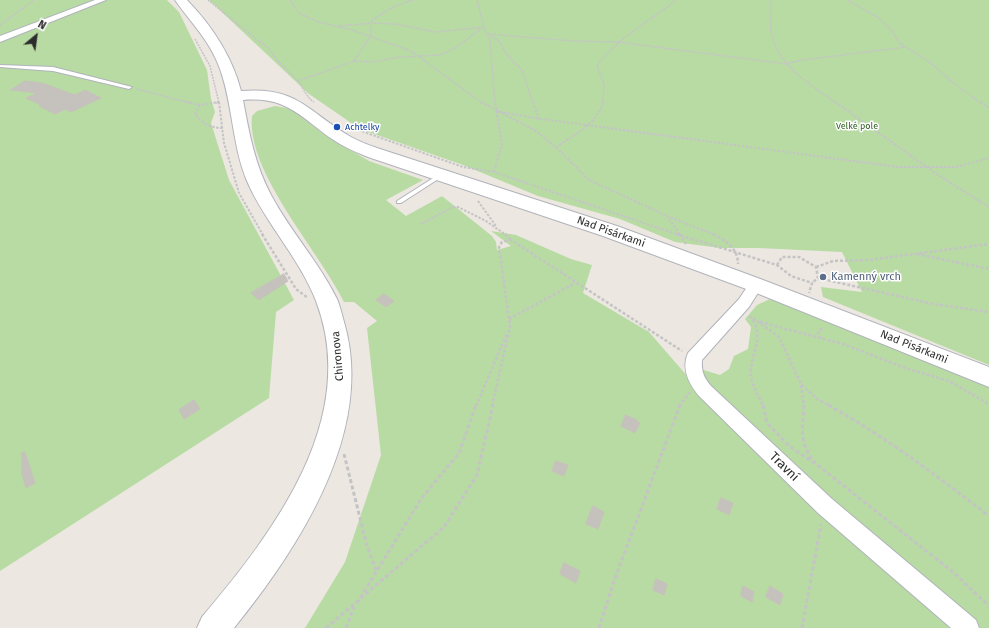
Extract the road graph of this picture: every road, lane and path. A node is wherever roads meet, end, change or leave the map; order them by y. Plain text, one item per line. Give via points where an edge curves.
1 (34, 0) edge
2 (102, 0) edge
3 (181, 0) edge
4 (208, 0) edge
5 (290, 0) edge
6 (413, 0) edge
7 (477, 0) edge
8 (676, 0) edge
9 (771, 0) edge
10 (847, 0) edge
11 (372, 23) junction
12 (0, 25) edge
13 (336, 26) junction
14 (484, 27) junction
15 (192, 34) dead end
16 (488, 34) junction
17 (370, 37) junction
18 (0, 39) edge
19 (618, 42) junction
20 (906, 47) junction
21 (420, 56) junction
22 (354, 61) junction
23 (786, 64) junction
24 (226, 65) junction
25 (0, 66) edge
26 (298, 81) junction
27 (129, 87) joint
28 (219, 102) junction
29 (295, 104) junction
30 (200, 105) junction
31 (319, 106) dead end
32 (989, 108) edge
33 (496, 111) junction
34 (232, 114) junction
35 (539, 119) junction
36 (344, 124) dead end
37 (588, 124) junction
38 (556, 147) junction
39 (989, 158) edge
40 (930, 168) junction
41 (494, 172) junction
42 (441, 175) junction
43 (399, 202) dead end
44 (989, 207) edge
45 (668, 216) junction
46 (422, 224) dead end
47 (680, 235) junction
48 (511, 240) junction
49 (989, 244) edge
50 (736, 252) junction
51 (915, 253) junction
52 (777, 265) junction
53 (816, 267) junction
54 (989, 269) edge
55 (818, 278) junction
56 (575, 282) junction
57 (812, 283) junction
58 (756, 285) junction
59 (327, 300) junction
60 (806, 304) junction
61 (747, 309) junction
62 (989, 312) edge
63 (509, 319) junction
64 (758, 322) junction
65 (510, 327) junction
66 (694, 358) junction
67 (989, 377) edge
68 (697, 382) junction
69 (801, 384) junction
70 (989, 404) edge
71 (343, 448) dead end
72 (816, 464) junction
73 (825, 506) junction
74 (989, 516) edge
75 (376, 570) junction
76 (355, 605) junction
77 (989, 606) edge
78 (213, 628) edge
79 (326, 628) edge
80 (346, 628) edge
81 (599, 628) edge
82 (802, 628) edge
83 (968, 628) edge

1 - 12 path
2 - 18 street
3 - 24 street, Chironova via 210,34
4 - 26 path via 270,50 275,59
5 - 13 path via 299,13 318,22
6 - 11 path via 393,7 372,20
7 - 14 path
8 - 19 path
9 - 23 path via 771,28 776,49
10 - 20 path via 875,14 896,33 899,43
11 - 13 path
11 - 14 path via 396,24 436,32
11 - 17 path
13 - 17 path
14 - 16 path
14 - 21 path via 446,53
15 - 28 path via 210,66
16 - 19 path
16 - 33 path
16 - 35 path via 500,42 522,70
17 - 21 path
17 - 22 path
19 - 23 path
19 - 37 path via 607,52 598,66 604,84 603,107
20 - 23 path
20 - 32 path via 928,60 956,85
21 - 22 path via 368,63
21 - 33 path
22 - 26 path
23 - 40 path
24 - 29 street
24 - 34 street, Chironova
25 - 27 lane via 53,69
26 - 31 path via 307,96
27 - 30 path
28 - 30 path
28 - 34 path
29 - 34 street via 266,103
29 - 34 street, Nad Pisárkami via 270,94
29 - 42 street, Nad Pisárkami via 328,130 354,145
30 - 34 path via 195,114 201,122 211,128
33 - 35 path
33 - 38 path via 536,131
33 - 41 path via 502,144
34 - 59 street, Chironova via 258,188
34 - 59 path via 224,143 239,193 296,289 313,300
35 - 37 path
36 - 41 path via 463,167
37 - 38 path
37 - 40 path via 828,158 898,167
38 - 45 path via 589,180
39 - 40 path via 977,164
40 - 44 path
41 - 47 path
42 - 43 lane
42 - 58 street, Nad Pisárkami via 610,231
45 - 47 path
45 - 50 path via 715,235
46 - 48 path via 453,207 458,207 498,228 509,235
47 - 50 path
48 - 56 path
48 - 63 path via 502,242 499,247
49 - 51 path
50 - 52 path
51 - 53 path via 833,262
51 - 54 path
52 - 53 path via 782,258 799,257
52 - 57 path via 792,276
53 - 55 path
55 - 57 path
55 - 62 path via 933,304
56 - 63 path
56 - 66 path
57 - 60 path
58 - 60 street, Nad Pisárkami
58 - 61 street
59 - 78 street, Chironova via 335,325 341,367 339,399 330,436 317,471 284,532 256,575
60 - 67 street, Nad Pisárkami
61 - 64 path
61 - 66 street
61 - 72 path via 756,324 758,335 751,375 753,388 763,405 767,423 789,446
63 - 65 path
64 - 69 path via 779,337
64 - 70 path via 842,344 908,369 949,381
65 - 75 path via 485,382 459,453 421,499
65 - 76 path via 477,476 444,527
66 - 68 street via 692,368
68 - 73 street, Travní
68 - 81 path via 680,404
69 - 72 path via 805,405 803,444
69 - 74 path via 817,399 861,423 914,459
71 - 75 path via 367,546
72 - 77 path via 953,572
73 - 82 path
73 - 83 street, Travní
75 - 76 path
76 - 79 path
76 - 80 path

